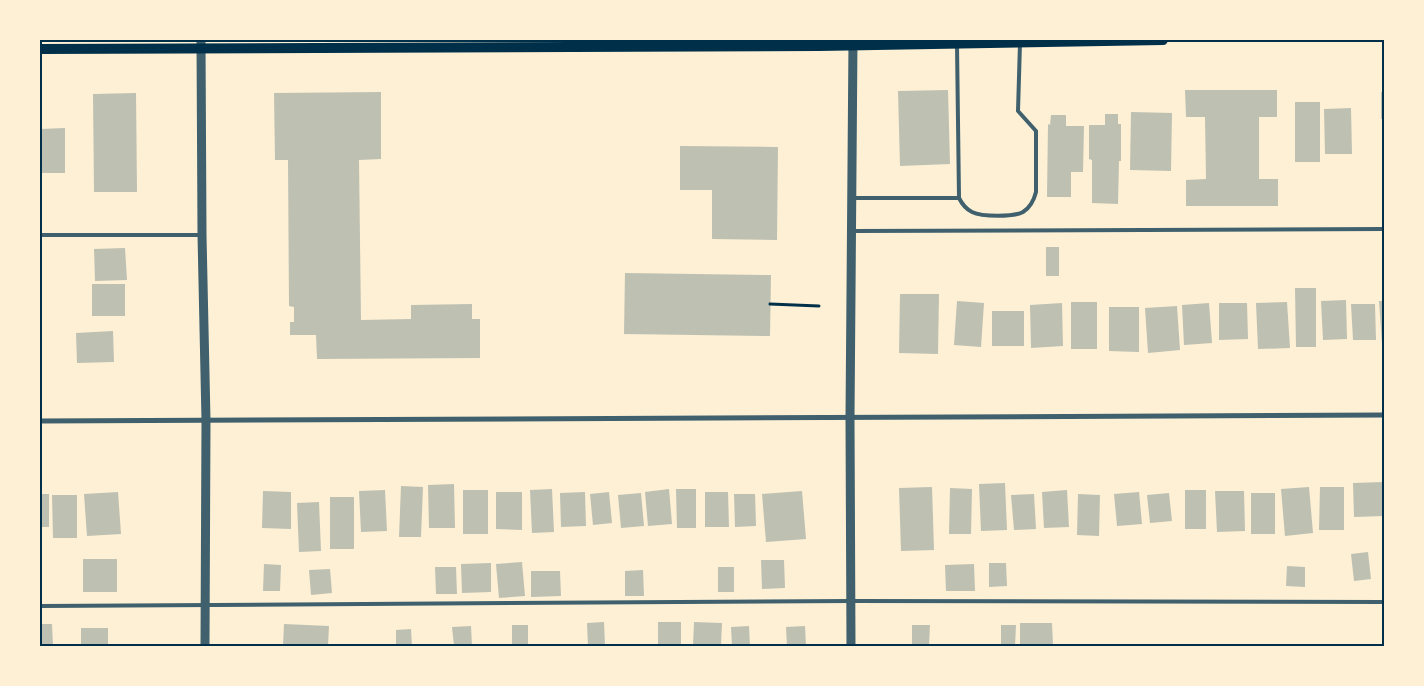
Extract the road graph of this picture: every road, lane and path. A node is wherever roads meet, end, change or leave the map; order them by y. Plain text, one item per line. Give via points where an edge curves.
1 (1163, 40) edge
2 (982, 42) edge
3 (1020, 42) junction
4 (552, 43) edge
5 (732, 43) edge
6 (853, 43) edge
7 (201, 44) edge
8 (392, 44) edge
9 (957, 44) junction
10 (40, 49) edge
11 (853, 198) junction
12 (959, 198) junction
13 (1384, 229) edge
14 (853, 232) junction
15 (202, 234) junction
16 (40, 235) edge
17 (770, 304) dead end
18 (819, 306) dead end
19 (1384, 415) edge
20 (850, 418) junction
21 (206, 420) junction
22 (40, 421) edge
23 (851, 601) junction
24 (1384, 602) edge
25 (205, 605) junction
26 (40, 606) edge
27 (205, 646) edge
28 (851, 646) edge

1 - 3 main road
2 - 3 main road
2 - 9 main road
3 - 12 lane via 1018,111 1036,131 1036,192 1033,201 1022,213 1015,215 982,215 964,206
4 - 5 main road
4 - 8 main road
5 - 6 main road
6 - 9 main road
6 - 11 street
7 - 8 main road
7 - 10 main road
7 - 15 street
9 - 12 lane
11 - 12 lane
11 - 14 street
13 - 14 lane
14 - 20 street
15 - 16 lane
15 - 21 street
17 - 18 path
19 - 20 street
20 - 21 street
20 - 23 street
21 - 22 street
21 - 25 street
23 - 24 lane
23 - 25 lane
23 - 28 street
25 - 26 lane
25 - 27 street

